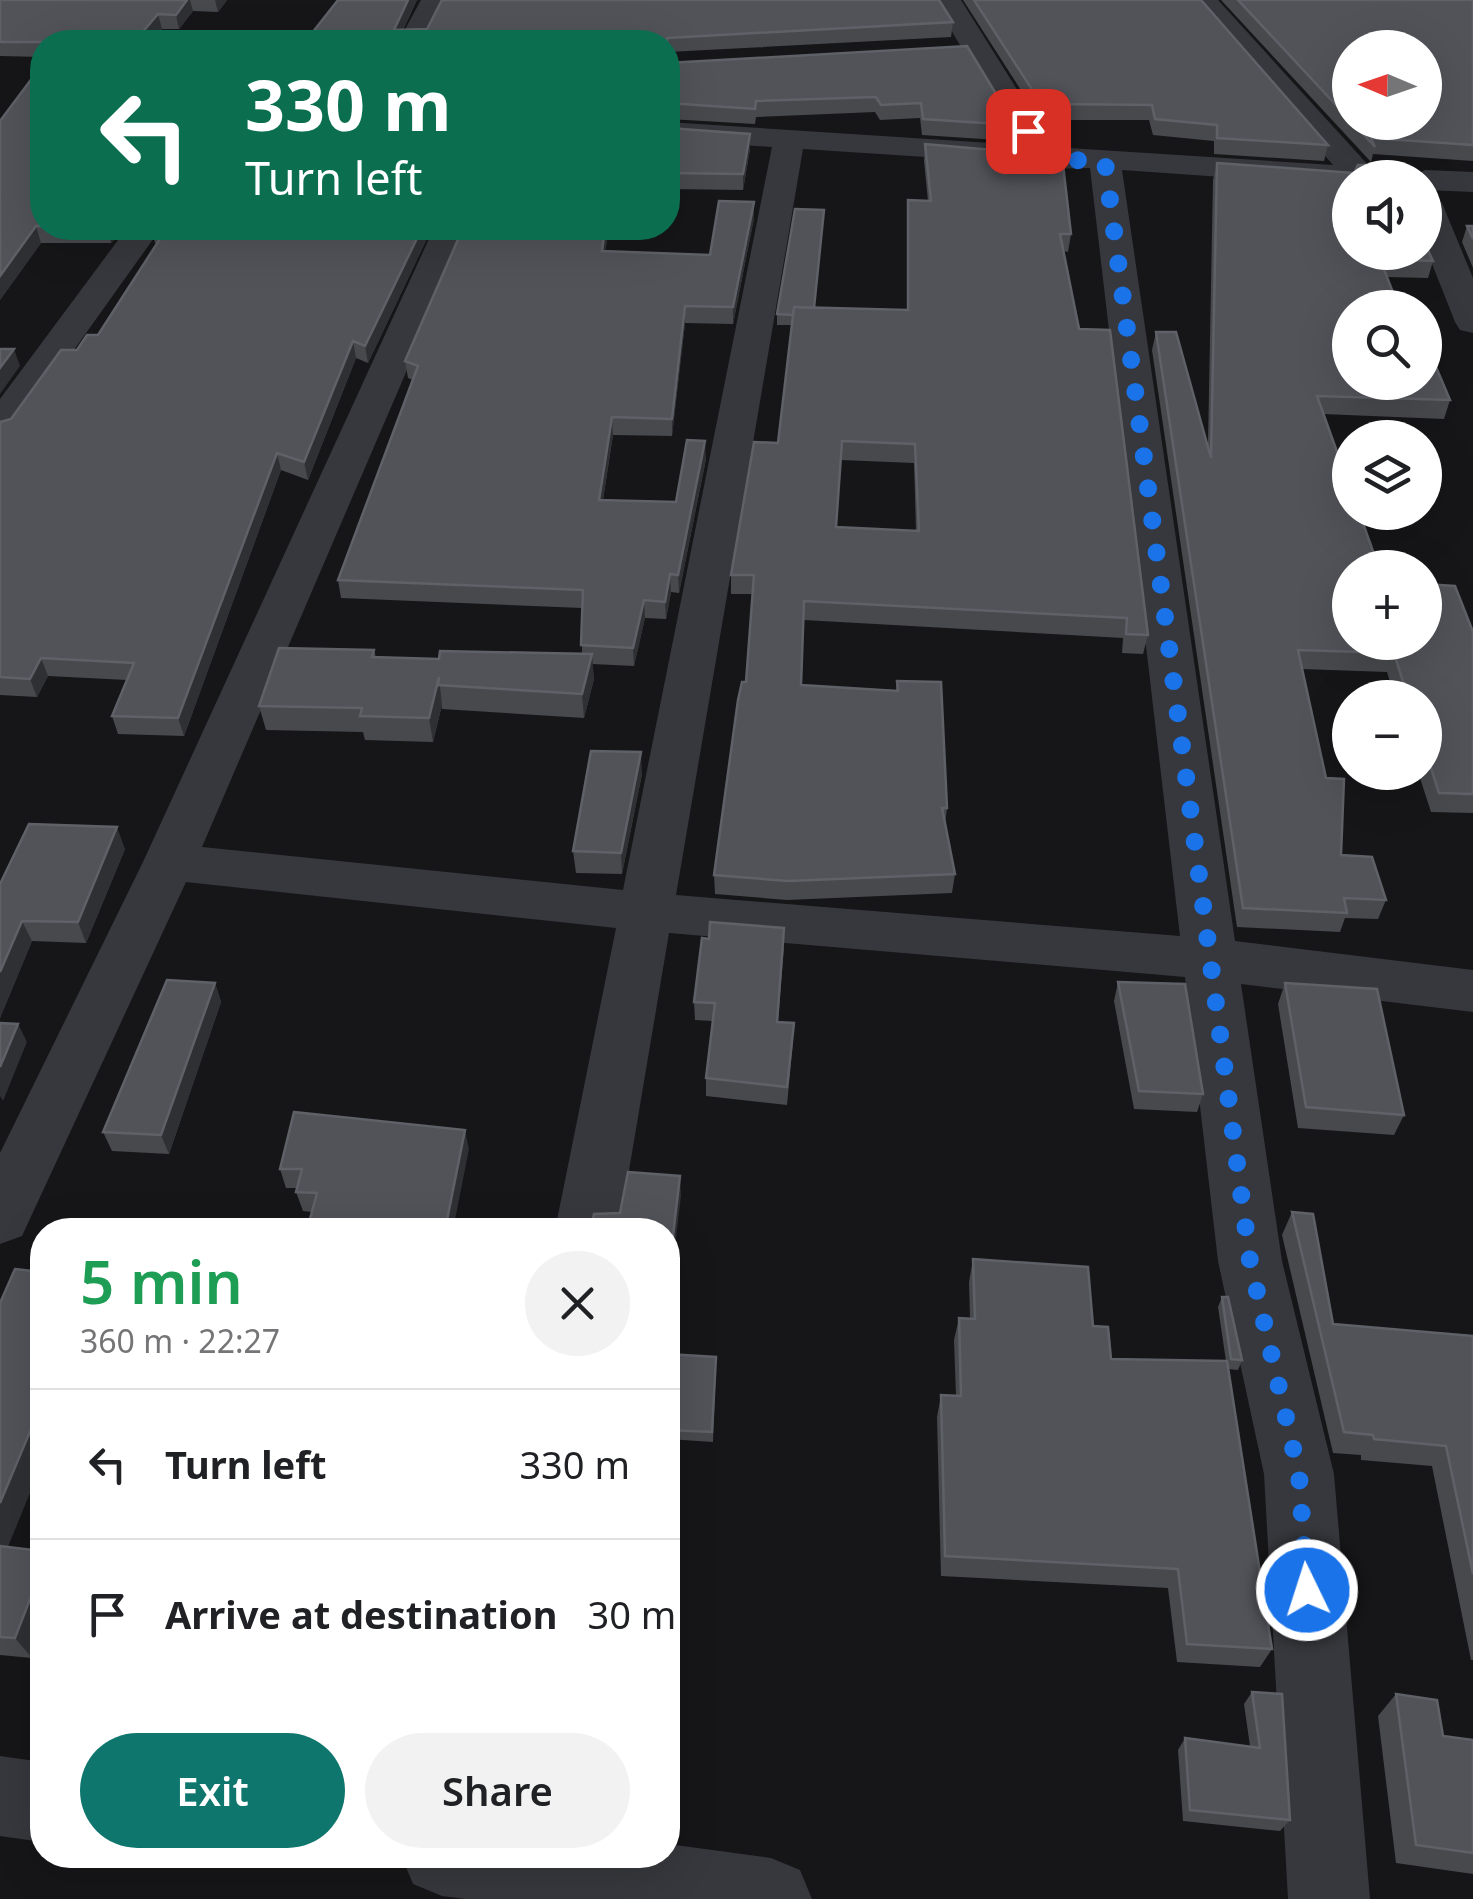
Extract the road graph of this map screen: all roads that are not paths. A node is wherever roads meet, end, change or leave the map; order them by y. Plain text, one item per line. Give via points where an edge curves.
1 (435, 0) edge
2 (947, 0) edge
3 (1203, 0) edge
4 (419, 30) edge
5 (975, 48) junction
6 (937, 50) edge
7 (680, 133) edge
8 (789, 139) junction
9 (1045, 158) junction
10 (1355, 160) edge
11 (1105, 162) junction
12 (1332, 175) edge
13 (1442, 181) edge
14 (1473, 182) edge
15 (135, 240) edge
16 (447, 240) edge
17 (1442, 245) edge
18 (1473, 322) edge
19 (0, 426) edge
20 (169, 862) junction
21 (648, 912) junction
22 (1210, 959) junction
23 (1473, 992) edge
24 (0, 1216) edge
25 (589, 1218) edge
26 (0, 1796) edge
27 (30, 1800) edge
28 (469, 1868) edge
29 (771, 1899) edge
30 (1329, 1899) edge

1 - 4 street
2 - 5 street
3 - 10 street
5 - 6 street
5 - 9 street
7 - 8 street
8 - 9 street
8 - 21 street
9 - 11 street
11 - 12 street
11 - 22 street
13 - 14 street
15 - 19 street
16 - 20 street
17 - 18 street
20 - 21 street
20 - 24 street
21 - 22 street
21 - 25 street
22 - 23 street
22 - 30 street via 1250,1261 1299,1474
26 - 27 street
28 - 29 street

